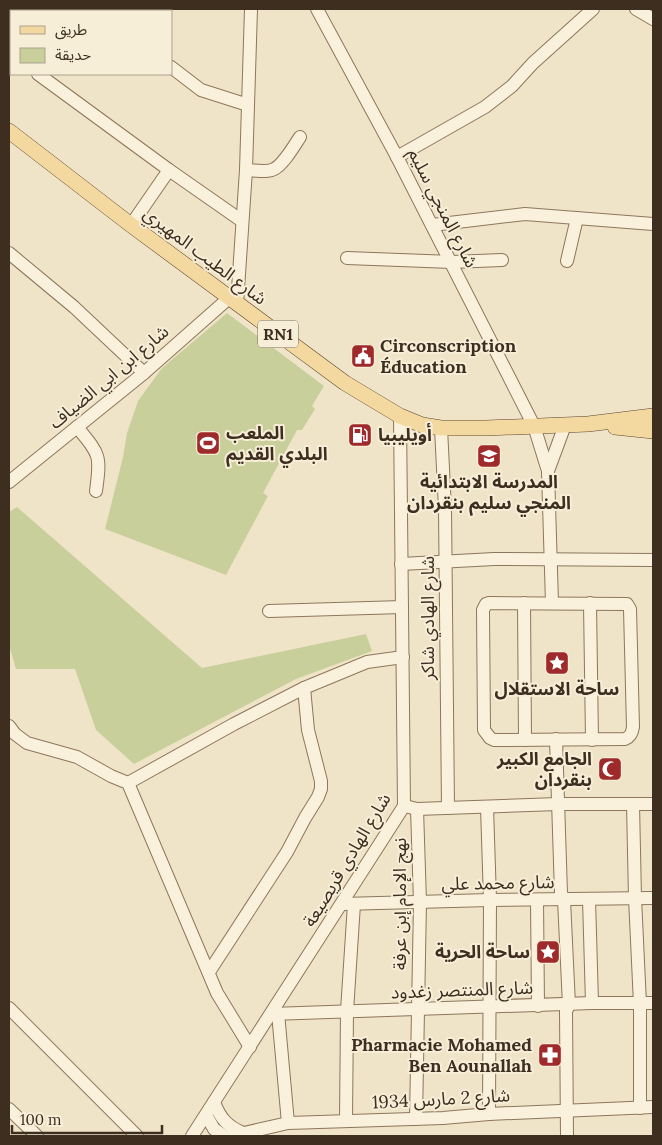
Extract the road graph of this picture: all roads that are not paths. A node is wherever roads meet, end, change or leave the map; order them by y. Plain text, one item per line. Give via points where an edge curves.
1 (251, 9) edge
2 (317, 9) edge
3 (593, 9) edge
4 (636, 9) edge
5 (653, 19) edge
6 (172, 68) edge
7 (39, 75) edge
8 (248, 105) junction
9 (9, 131) edge
10 (300, 138) dead end
11 (397, 157) junction
12 (169, 170) junction
13 (246, 170) junction
14 (577, 218) junction
15 (242, 221) junction
16 (131, 224) junction
17 (653, 224) edge
18 (432, 226) junction
19 (9, 253) edge
20 (347, 258) dead end
21 (502, 260) dead end
22 (567, 261) dead end
23 (452, 262) junction
24 (233, 301) junction
25 (144, 373) junction
26 (400, 416) junction
27 (653, 416) edge
28 (588, 424) junction
29 (565, 425) junction
30 (534, 426) junction
31 (77, 427) junction
32 (441, 428) junction
33 (653, 431) edge
34 (548, 471) junction
35 (9, 482) edge
36 (96, 491) dead end
37 (551, 558) junction
38 (653, 560) edge
39 (445, 561) junction
40 (402, 564) junction
41 (524, 603) junction
42 (552, 603) junction
43 (590, 603) junction
44 (402, 607) junction
45 (269, 610) dead end
46 (403, 657) junction
47 (304, 688) junction
48 (9, 726) edge
49 (556, 739) junction
50 (525, 740) junction
51 (592, 740) junction
52 (128, 783) junction
53 (558, 804) junction
54 (633, 804) junction
55 (653, 804) edge
56 (410, 807) junction
57 (487, 807) junction
58 (448, 808) junction
59 (561, 898) junction
60 (635, 898) junction
61 (653, 898) edge
62 (589, 899) junction
63 (490, 900) junction
64 (537, 900) junction
65 (420, 902) junction
66 (348, 904) junction
67 (209, 972) junction
68 (592, 1003) junction
69 (647, 1004) edge
70 (538, 1006) junction
71 (489, 1007) junction
72 (565, 1007) junction
73 (9, 1008) edge
74 (417, 1009) junction
75 (347, 1011) junction
76 (275, 1014) junction
77 (250, 1046) junction
78 (214, 1102) junction
79 (9, 1108) edge
80 (647, 1108) edge
81 (566, 1110) junction
82 (488, 1114) junction
83 (206, 1115) junction
84 (416, 1120) junction
85 (346, 1121) junction
86 (288, 1123) junction
87 (237, 1134) edge
88 (37, 1136) edge
89 (136, 1136) edge
90 (192, 1136) edge
91 (224, 1136) edge
92 (567, 1136) edge

1 - 8 street
2 - 11 street, شارع المنجي سليم
3 - 11 street via 512,86 486,106
4 - 5 street
6 - 8 street via 200,90
7 - 12 street
8 - 13 street
9 - 16 main road, شارع الطيب المهيري / RN1
10 - 13 street via 275,169
11 - 18 street, شارع المنجي سليم
12 - 15 street
12 - 16 street
13 - 15 street
14 - 17 street
14 - 18 street via 525,214
14 - 22 street
15 - 24 street
16 - 24 main road, شارع الطيب المهيري / RN1
18 - 23 street, شارع المنجي سليم
19 - 25 street via 74,307
20 - 23 street
21 - 23 street
23 - 30 street, شارع المنجي سليم
24 - 25 street, شارع ابن ابي الضياف
24 - 26 main road, شارع الطيب المهيري / RN1 via 345,383
25 - 31 street, شارع ابن ابي الضياف
26 - 32 main road, شارع الطيب المهيري / RN1
26 - 40 street, شارع الهادي قريصيعة
27 - 28 main road, RN1
28 - 29 main road, شارع الطيب المهيري / RN1
28 - 33 main road, RN1
29 - 30 main road, شارع الطيب المهيري / RN1
29 - 34 street
30 - 32 main road, شارع الطيب المهيري / RN1
30 - 34 street, شارع المنجي سليم
31 - 35 street, شارع ابن ابي الضياف
31 - 36 street via 99,457
32 - 39 street, شارع الهادي شاكر
34 - 37 street
37 - 38 street
37 - 39 street
37 - 42 street
39 - 40 street
39 - 58 street, شارع الهادي شاكر
40 - 44 street, شارع الهادي قريصيعة
41 - 42 street
41 - 50 street
41 - 50 street via 489,603 484,607 484,730 494,740
42 - 43 street
43 - 51 street
43 - 51 street via 624,603 629,606 633,708 633,728 629,737 624,740
44 - 45 street
44 - 46 street, شارع الهادي قريصيعة
46 - 47 street via 367,662
46 - 56 street, شارع الهادي قريصيعة
47 - 52 street
47 - 67 street via 308,730 321,789 287,852
48 - 52 street via 28,743 77,757
49 - 50 street
49 - 51 street
49 - 53 street
52 - 67 street
53 - 54 street
53 - 57 street
53 - 59 street
54 - 55 street
54 - 60 street
56 - 58 street
56 - 65 street, نهج الإمام إبن عرفة
56 - 66 street, شارع الهادي قريصيعة
57 - 58 street
57 - 63 street
59 - 62 street, شارع محمد علي
59 - 64 street, شارع محمد علي
59 - 72 street
60 - 61 street, شارع محمد علي
60 - 62 street, شارع محمد علي
60 - 69 street
62 - 68 street
63 - 64 street, شارع محمد علي
63 - 65 street, شارع محمد علي
63 - 71 street
64 - 70 street
65 - 66 street, شارع محمد علي
65 - 74 street, نهج الإمام إبن عرفة
66 - 75 street
66 - 76 street, شارع الهادي قريصيعة
67 - 77 street via 217,993
68 - 69 street, شارع المنتصر زغدود
68 - 72 street, شارع المنتصر زغدود
69 - 80 street
70 - 71 street, شارع المنتصر زغدود
70 - 72 street, شارع المنتصر زغدود
71 - 74 street, شارع المنتصر زغدود
71 - 82 street
72 - 81 street
73 - 89 street
74 - 75 street, شارع المنتصر زغدود
74 - 84 street, نهج الإمام إبن عرفة
75 - 76 street, شارع المنتصر زغدود
75 - 85 street
76 - 77 street, شارع الهادي قريصيعة
76 - 86 street
77 - 78 street, شارع الهادي قريصيعة
78 - 83 street, شارع الهادي قريصيعة
78 - 87 street via 224,1122
79 - 88 street
80 - 81 street, شارع 2 مارس 1934
81 - 82 street, شارع 2 مارس 1934
81 - 92 street
82 - 84 street, شارع 2 مارس 1934
83 - 90 street, شارع الهادي قريصيعة
83 - 91 street via 214,1129
84 - 85 street, شارع 2 مارس 1934
85 - 86 street, شارع 2 مارس 1934
86 - 87 street, شارع 2 مارس 1934

